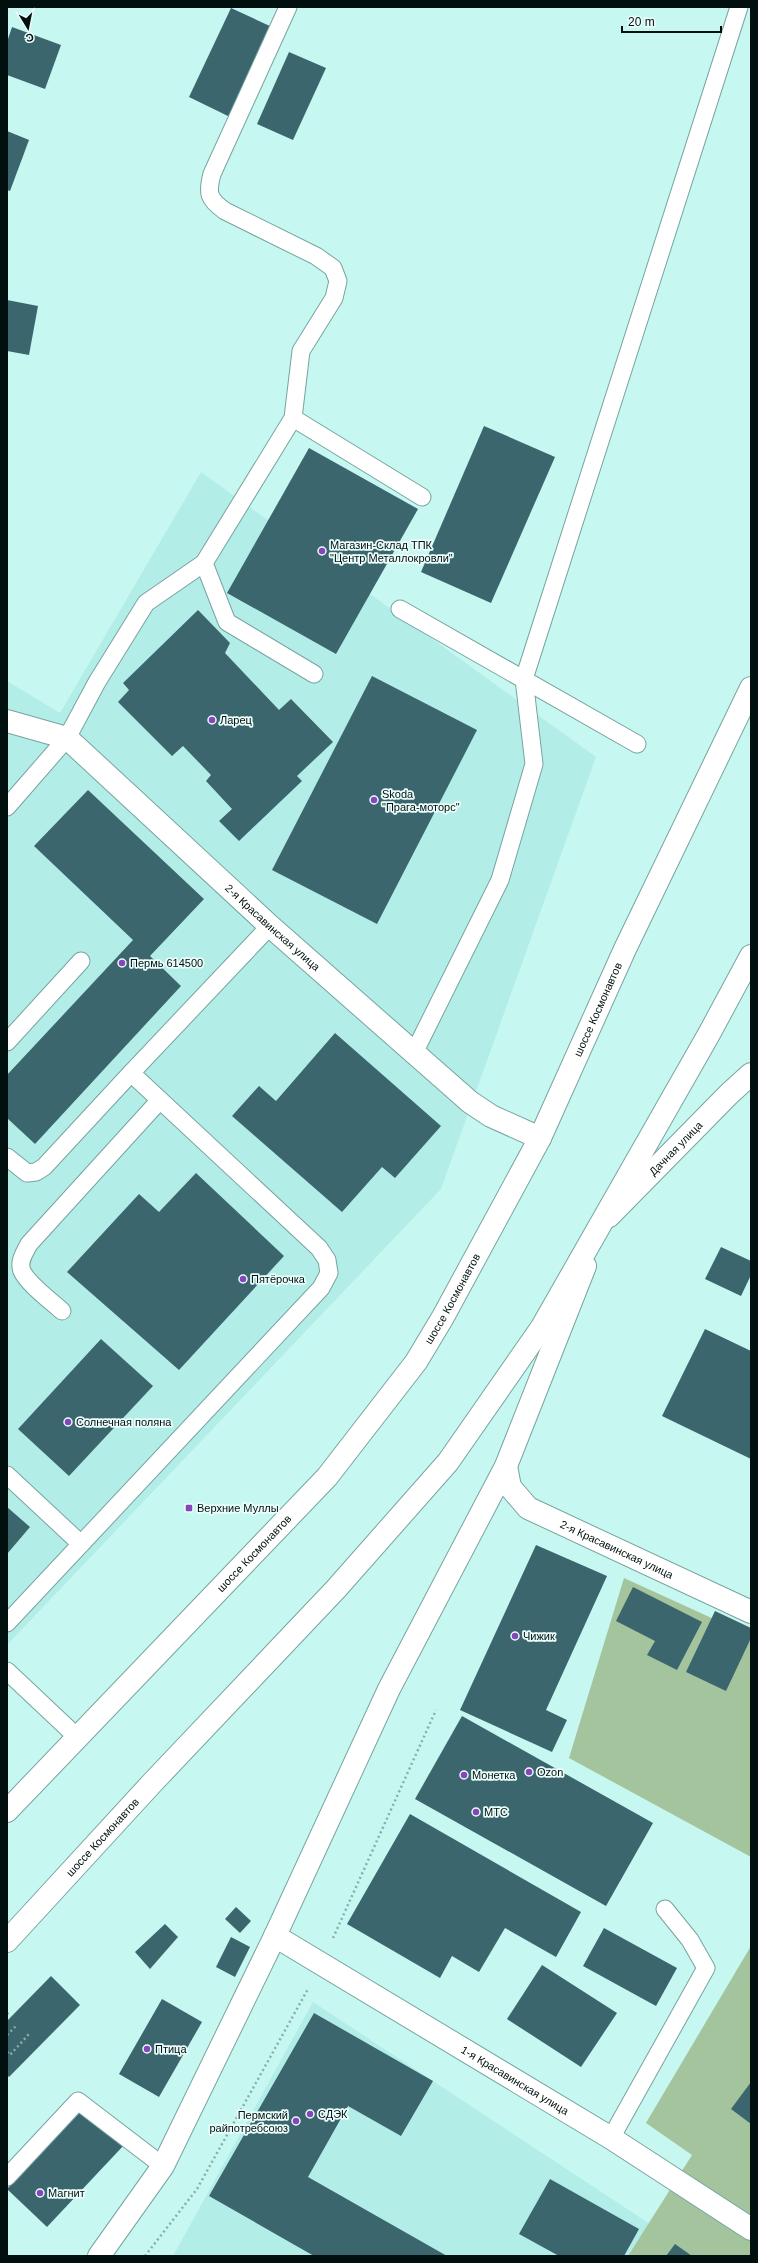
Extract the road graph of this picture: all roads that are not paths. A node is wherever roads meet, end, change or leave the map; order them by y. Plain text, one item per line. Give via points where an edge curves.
1 (288, 7) edge
2 (739, 7) edge
3 (293, 418) junction
4 (422, 497) dead end
5 (204, 563) junction
6 (400, 609) dead end
7 (314, 674) dead end
8 (524, 679) junction
9 (751, 688) edge
10 (7, 721) edge
11 (67, 738) junction
12 (637, 744) dead end
13 (7, 807) edge
14 (270, 926) junction
15 (751, 956) edge
16 (82, 961) dead end
17 (751, 987) edge
18 (709, 1034) junction
19 (7, 1042) edge
20 (414, 1053) junction
21 (132, 1073) junction
22 (751, 1074) edge
23 (160, 1100) junction
24 (540, 1138) junction
25 (7, 1157) edge
26 (601, 1224) junction
27 (62, 1311) dead end
28 (506, 1466) junction
29 (7, 1475) edge
30 (81, 1544) junction
31 (751, 1612) edge
32 (7, 1623) edge
33 (7, 1672) edge
34 (77, 1737) junction
35 (7, 1811) edge
36 (665, 1909) dead end
37 (275, 1936) junction
38 (7, 1941) edge
39 (611, 2138) junction
40 (163, 2166) junction
41 (7, 2178) edge
42 (751, 2229) edge
43 (99, 2256) edge

1 - 3 lane via 212,174 208,189 213,202 224,211 316,256 333,268 338,281 334,298 301,351
2 - 8 lane
3 - 4 lane
3 - 5 lane
5 - 7 lane via 228,622
5 - 11 lane via 146,603 97,682
6 - 8 lane
8 - 12 lane
8 - 20 lane via 534,764 500,880
9 - 24 street, шоссе Космонавтов via 625,949
10 - 11 street, 2-я Красавинская улица
11 - 13 lane
11 - 14 street, 2-я Красавинская улица
14 - 20 street, 2-я Красавинская улица
14 - 21 lane
15 - 18 street, шоссе Космонавтов
16 - 19 lane
17 - 18 street
18 - 26 street, шоссе Космонавтов
20 - 24 street, 2-я Красавинская улица via 486,1113
21 - 23 lane
21 - 25 lane via 44,1167 36,1172 27,1173
22 - 26 street, Дачная улица
23 - 27 lane via 29,1244 22,1257 22,1271
23 - 30 lane via 319,1248 327,1260 329,1273 321,1288
24 - 34 street, шоссе Космонавтов via 443,1316 416,1362 383,1406 327,1477
26 - 28 street
26 - 38 street, шоссе Космонавтов via 542,1326 448,1462 336,1589
28 - 31 street, 2-я Красавинская улица via 510,1487 528,1508
28 - 37 street via 389,1689
29 - 30 lane
30 - 32 lane
33 - 34 lane
34 - 35 street, шоссе Космонавтов
36 - 39 lane via 690,1940 706,1968
37 - 39 street, 1-я Красавинская улица
37 - 40 street
39 - 42 street, 1-я Красавинская улица
40 - 41 lane via 78,2102
40 - 43 street

